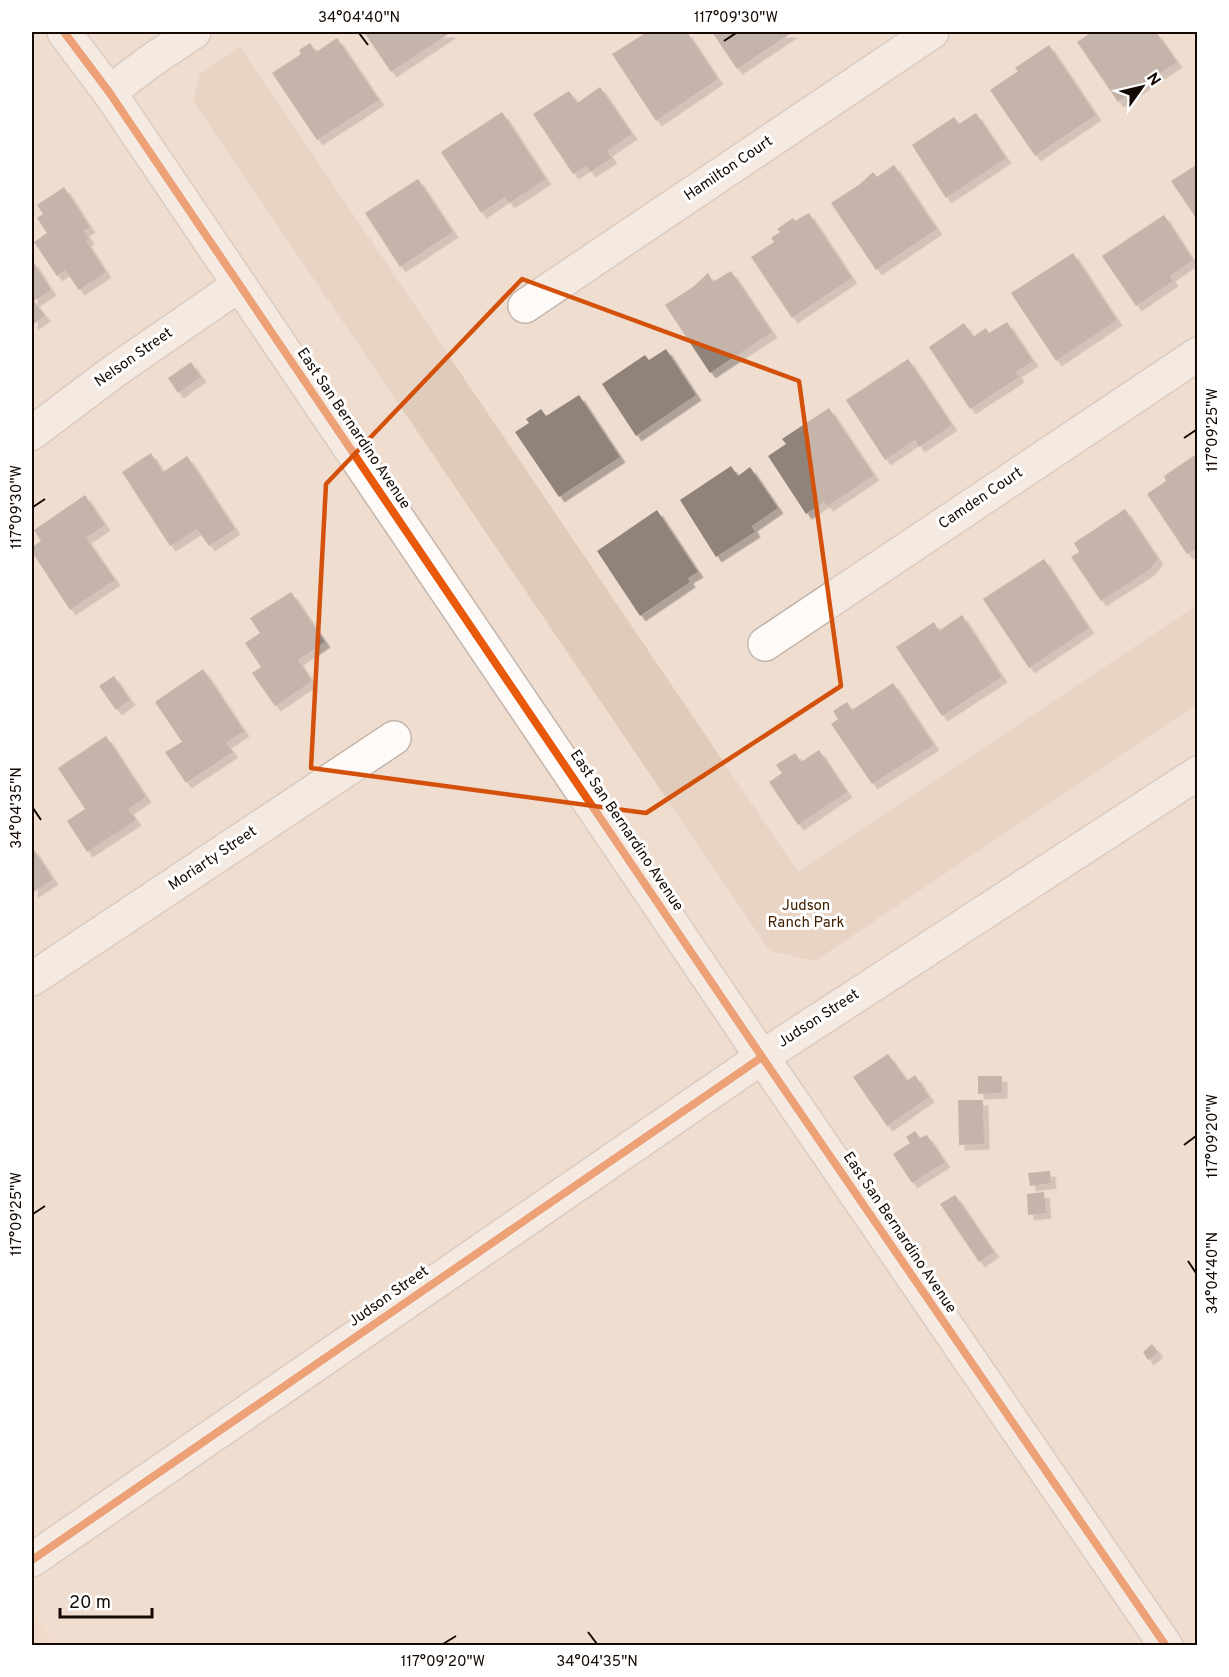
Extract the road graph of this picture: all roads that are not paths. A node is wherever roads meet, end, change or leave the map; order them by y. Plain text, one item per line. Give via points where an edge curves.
1 (64, 32) edge
2 (194, 32) edge
3 (932, 32) edge
4 (109, 92) junction
5 (239, 285) junction
6 (525, 306) dead end
7 (1197, 354) edge
8 (32, 433) edge
9 (765, 644) dead end
10 (394, 738) dead end
11 (1197, 773) edge
12 (32, 979) edge
13 (762, 1057) junction
14 (32, 1560) edge
15 (1166, 1646) edge

1 - 4 street, East San Bernardino Avenue
2 - 4 street
3 - 6 street, Hamilton Court
4 - 5 street, East San Bernardino Avenue
5 - 8 street, Nelson Street
5 - 13 street, East San Bernardino Avenue
7 - 9 street, Camden Court
10 - 12 street, Moriarty Street
11 - 13 street, Judson Street
13 - 14 street, Judson Street
13 - 15 street, East San Bernardino Avenue

